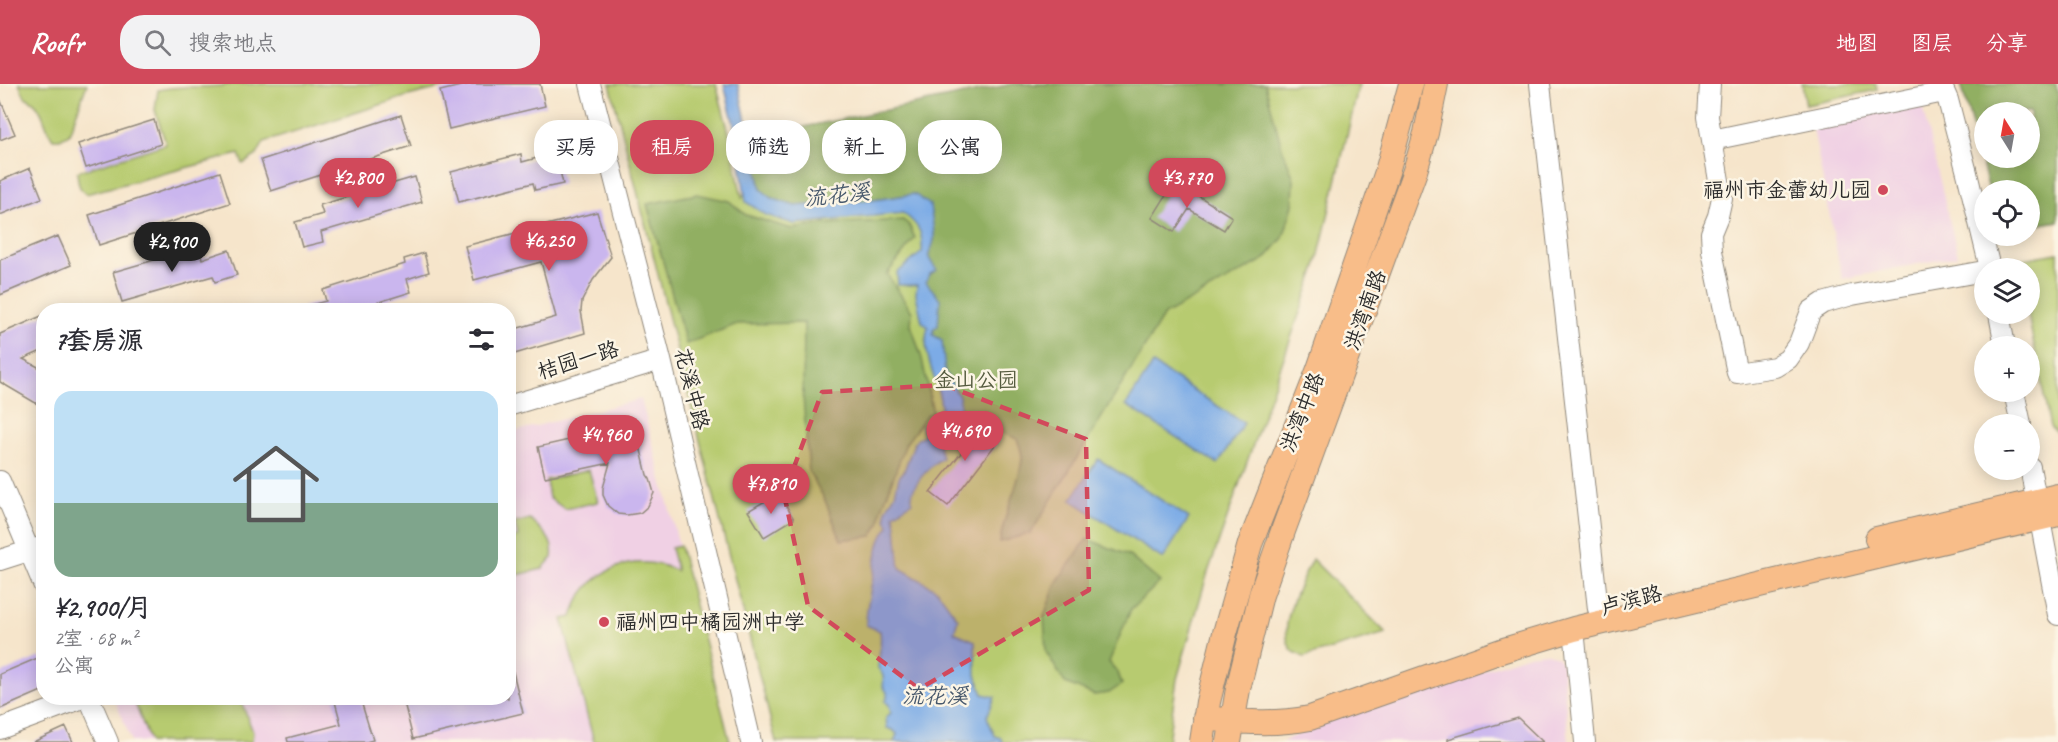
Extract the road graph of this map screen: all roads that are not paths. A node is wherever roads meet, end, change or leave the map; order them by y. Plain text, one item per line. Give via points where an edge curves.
1 (590, 84) edge
2 (1411, 84) edge
3 (1436, 84) edge
4 (1540, 84) edge
5 (1710, 84) edge
6 (1942, 88) edge
7 (1712, 140) junction
8 (1988, 258) edge
9 (1974, 273) edge
10 (660, 360) junction
11 (516, 403) edge
12 (2036, 480) edge
13 (0, 481) edge
14 (2048, 507) edge
15 (36, 549) edge
16 (0, 560) edge
17 (1598, 609) junction
18 (2058, 615) edge
19 (1574, 629) junction
20 (64, 705) edge
21 (92, 705) edge
22 (1207, 710) junction
23 (1232, 723) edge
24 (0, 729) edge
25 (108, 742) edge
26 (751, 742) edge
27 (1202, 742) edge
28 (1585, 742) edge

1 - 10 street, 花溪中路
2 - 22 main road, 洪湾中路 via 1387,172 1319,369 1250,544
3 - 23 main road, 洪湾南路 via 1406,198 1262,595
4 - 17 street
5 - 7 street via 1708,117
6 - 7 street
6 - 8 street
7 - 9 street via 1722,198 1711,233 1712,251 1737,373 1776,367 1788,359 1799,343 1811,310 1822,303
10 - 11 street, 桔园一路
10 - 26 street, 花溪中路
12 - 14 street
13 - 15 street
14 - 17 main road, 卢滨路
14 - 18 street
14 - 19 main road
15 - 16 street
17 - 23 main road, 卢滨路 via 1531,626 1292,706 1261,708
19 - 23 main road via 1310,718
19 - 28 street
20 - 24 street
21 - 25 street
22 - 23 main road, 卢滨路
22 - 27 main road, 洪湾中路

